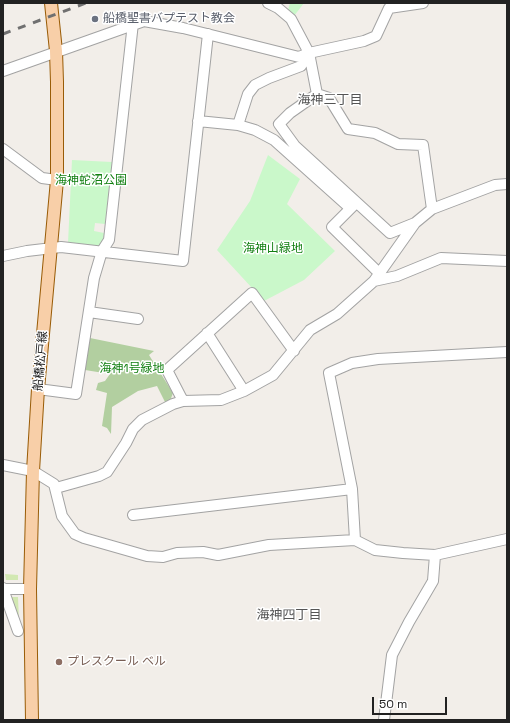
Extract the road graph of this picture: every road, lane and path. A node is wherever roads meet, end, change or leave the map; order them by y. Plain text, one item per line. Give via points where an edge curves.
1 (51, 3) edge
2 (268, 3) edge
3 (423, 3) edge
4 (387, 6) edge
5 (133, 23) junction
6 (208, 34) junction
7 (56, 52) junction
8 (309, 53) junction
9 (3, 71) edge
10 (317, 94) junction
11 (198, 121) junction
12 (238, 125) junction
13 (3, 149) edge
14 (57, 180) junction
15 (507, 184) edge
16 (353, 205) junction
17 (432, 209) junction
18 (415, 223) junction
19 (52, 248) junction
20 (102, 251) junction
21 (3, 256) edge
22 (507, 261) edge
23 (377, 278) junction
24 (89, 312) junction
25 (138, 319) dead end
26 (207, 333) junction
27 (294, 351) junction
28 (507, 352) edge
29 (38, 389) junction
30 (244, 391) junction
31 (183, 401) junction
32 (3, 464) edge
33 (33, 471) junction
34 (56, 488) junction
35 (352, 489) junction
36 (133, 515) dead end
37 (507, 539) edge
38 (355, 540) junction
39 (435, 555) junction
40 (3, 588) edge
41 (30, 589) junction
42 (18, 631) dead end
43 (32, 720) edge
44 (384, 720) edge

1 - 7 main road, 船橋松戸線
2 - 8 street via 292,19
3 - 4 street
4 - 8 street via 376,36
5 - 6 street via 144,20
5 - 7 street
5 - 20 street via 108,240
6 - 8 street via 299,57
6 - 11 street
7 - 9 street
7 - 14 main road, 船橋松戸線
8 - 10 street
8 - 12 street via 301,66 255,85 248,94
10 - 16 street via 279,124 295,146
10 - 17 street via 329,98 348,129 375,133 398,144 423,145
11 - 12 street
11 - 20 street via 183,261
12 - 16 street via 274,140
13 - 14 street via 42,178
14 - 19 main road, 船橋松戸線
15 - 17 street via 495,185
16 - 18 street via 390,233
16 - 23 street via 332,226
17 - 18 street
18 - 23 street
19 - 20 street
19 - 21 street
19 - 29 main road, 船橋松戸線
20 - 24 street via 94,278
22 - 23 street via 441,258 397,276
23 - 27 street via 337,314 310,330
24 - 25 street
24 - 29 street via 76,394
26 - 27 street via 252,293
26 - 30 street
26 - 31 street via 167,370
27 - 30 street via 273,375
28 - 35 street via 378,359 352,363 329,373
29 - 33 main road, 船橋松戸線
30 - 31 street via 221,400
31 - 34 street via 142,420 133,429 107,472
32 - 33 street
33 - 34 street via 46,478
33 - 41 main road, 船橋松戸線
34 - 38 street via 62,516 75,534 147,556 163,557 177,553 203,552 218,555 269,545
35 - 36 street
35 - 38 street
37 - 39 street
38 - 39 street via 375,550
39 - 44 street via 433,581 392,655
40 - 41 street
40 - 42 street
41 - 43 main road, 船橋松戸線

